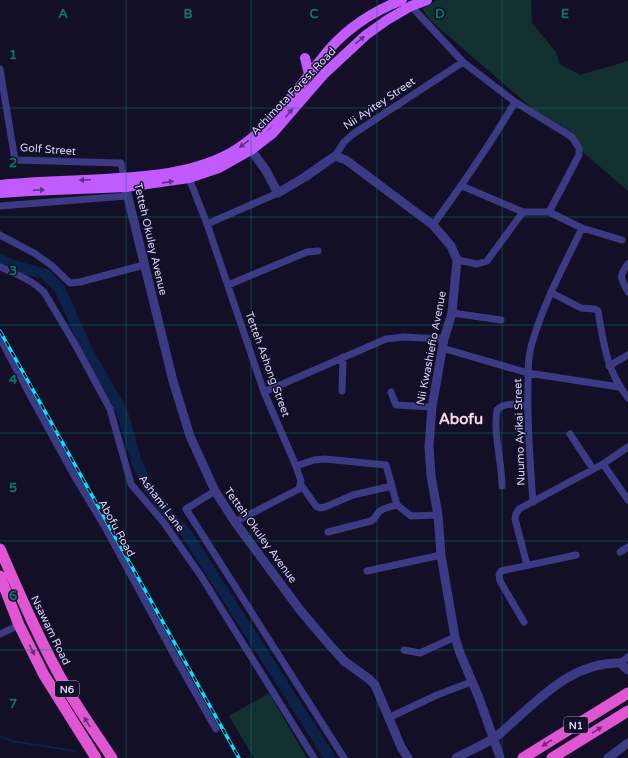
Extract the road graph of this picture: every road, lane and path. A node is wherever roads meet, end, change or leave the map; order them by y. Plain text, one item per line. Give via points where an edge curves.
1 (402, 0) edge
2 (427, 0) edge
3 (411, 6) junction
4 (305, 58) dead end
5 (463, 62) junction
6 (0, 69) edge
7 (309, 74) junction
8 (515, 102) junction
9 (251, 150) junction
10 (335, 156) junction
11 (190, 178) junction
12 (0, 185) edge
13 (462, 186) junction
14 (126, 187) junction
15 (0, 193) edge
16 (278, 193) junction
17 (0, 206) edge
18 (523, 212) junction
19 (549, 212) junction
20 (207, 224) junction
21 (433, 225) junction
22 (582, 228) junction
23 (0, 235) edge
24 (622, 240) dead end
25 (318, 251) dead end
26 (457, 260) junction
27 (628, 264) edge
28 (144, 265) junction
29 (0, 267) edge
30 (228, 285) junction
31 (628, 292) edge
32 (552, 293) junction
33 (452, 313) junction
34 (501, 320) dead end
35 (0, 338) edge
36 (443, 343) junction
37 (628, 355) edge
38 (343, 357) junction
39 (609, 366) junction
40 (528, 373) junction
41 (619, 387) junction
42 (342, 391) dead end
43 (264, 392) junction
44 (392, 392) dead end
45 (628, 398) edge
46 (527, 406) junction
47 (432, 407) junction
48 (570, 434) dead end
49 (628, 447) edge
50 (603, 464) junction
51 (296, 466) junction
52 (593, 469) junction
53 (301, 485) junction
54 (392, 486) junction
55 (502, 486) dead end
56 (215, 491) junction
57 (628, 500) edge
58 (533, 502) junction
59 (397, 505) junction
60 (438, 515) junction
61 (235, 522) junction
62 (328, 532) dead end
63 (628, 547) edge
64 (0, 549) edge
65 (620, 552) dead end
66 (440, 555) junction
67 (576, 555) dead end
68 (527, 564) junction
69 (367, 571) dead end
70 (0, 576) edge
71 (30, 619) junction
72 (524, 622) dead end
73 (19, 625) junction
74 (0, 634) edge
75 (455, 637) junction
76 (404, 650) dead end
77 (628, 657) edge
78 (620, 663) junction
79 (628, 670) edge
80 (471, 682) junction
81 (628, 693) edge
82 (628, 711) edge
83 (388, 718) junction
84 (216, 729) dead end
85 (494, 738) junction
86 (628, 743) edge
87 (500, 757) dead end
88 (96, 758) edge
89 (112, 758) edge
90 (314, 758) edge
91 (344, 758) edge
92 (408, 758) edge
93 (456, 758) edge
94 (523, 758) edge
95 (552, 758) edge
96 (608, 758) edge

1 - 7 main road, Achimota Forest Road via 372,14 350,30 322,57
2 - 3 main road, Achimota Forest Road
3 - 5 street
9 -> 3 main road, Achimota Forest Road via 273,133 344,54 380,25
4 - 7 main road
5 - 8 street
5 - 10 street, Nii Ayitey Street via 353,134
6 - 14 street, Golf Street via 15,160 122,163
7 -> 14 main road, Achimota Forest Road via 257,134 232,152 188,169 162,174
8 - 13 street
8 - 19 street via 570,136 580,151
9 - 11 main road, Achimota Forest Road via 220,168
9 - 16 street
10 - 16 street, Nii Ayitey Street
10 - 21 street via 346,160
14 -> 11 main road, Achimota Forest Road
11 - 20 street, Tetteh Ashong Street
14 -> 12 main road, Achimota Forest Road
13 - 18 street
13 - 21 street
15 -> 14 main road, Achimota Forest Road
14 - 17 street
14 - 28 street, Tetteh Okuley Avenue
16 - 20 street, Nii Ayitey Street
18 - 19 street
18 - 26 street via 487,261 477,264
19 - 22 street
20 - 30 street, Tetteh Ashong Street
21 - 26 street via 451,246
22 - 24 street
22 - 32 street, Nuumo Ayikai Street
23 - 28 street via 40,257 67,282 73,284
25 - 30 street via 307,252
26 - 33 street, Nii Kwashiefio Avenue
27 - 31 street via 620,278
28 - 56 street, Tetteh Okuley Avenue via 173,381 190,436
29 - 90 street, Ashami Lane via 29,280 44,292 110,409 131,484 164,523 201,576
30 - 43 street, Tetteh Ashong Street
32 - 39 street via 581,308 598,311
32 - 40 street, Nuumo Ayikai Street via 532,341
33 - 34 street
33 - 36 street, Nii Kwashiefio Avenue
35 - 84 street, Abofu Road
36 - 38 street via 404,337 386,338
36 - 40 street
36 - 47 street, Nii Kwashiefio Avenue
37 - 39 street
38 - 42 street
38 - 43 street
39 - 41 street
40 - 41 street
40 - 46 street, Nuumo Ayikai Street
41 - 45 street
43 - 51 street, Tetteh Ashong Street
44 - 47 street via 396,405
46 - 55 street via 512,404 499,407 497,410 497,441
46 - 58 street, Nuumo Ayikai Street
47 - 60 street, Nii Kwashiefio Avenue via 429,446
48 - 52 street
49 - 50 street
50 - 52 street
50 - 57 street
51 - 53 street, Tetteh Ashong Street
51 - 54 street via 325,459 386,465
52 - 58 street
53 - 54 street via 320,508 353,495
53 - 61 street via 299,489
54 - 59 street
56 - 61 street, Tetteh Okuley Avenue
56 - 91 street via 186,509
58 - 68 street via 519,509 516,514
59 - 60 street via 411,516
59 - 62 street via 382,510 371,521
60 - 66 street, Nii Kwashiefio Avenue
61 - 83 street, Tetteh Okuley Avenue via 327,642 344,661 374,685
63 - 65 street
64 - 71 highway, Nsawam Road / N6
66 - 69 street
66 - 75 street, Nii Kwashiefio Avenue
67 - 68 street
68 - 72 street via 503,570 499,575
70 - 73 highway, N6
71 - 73 highway
89 -> 71 highway, Nsawam Road / N6 via 67,690
73 - 74 street
73 -> 88 highway, N6 via 58,698
75 - 76 street via 420,653
75 - 80 street, Nii Kwashiefio Avenue
77 - 78 street
78 - 79 street
78 - 85 street via 610,662 567,676
80 - 83 street
80 - 85 street, Nii Kwashiefio Avenue
81 -> 94 highway, N1
95 -> 82 highway, N1
83 - 92 street, Tetteh Okuley Avenue
85 - 87 street, Nii Kwashiefio Avenue
85 - 93 street
86 - 96 street

